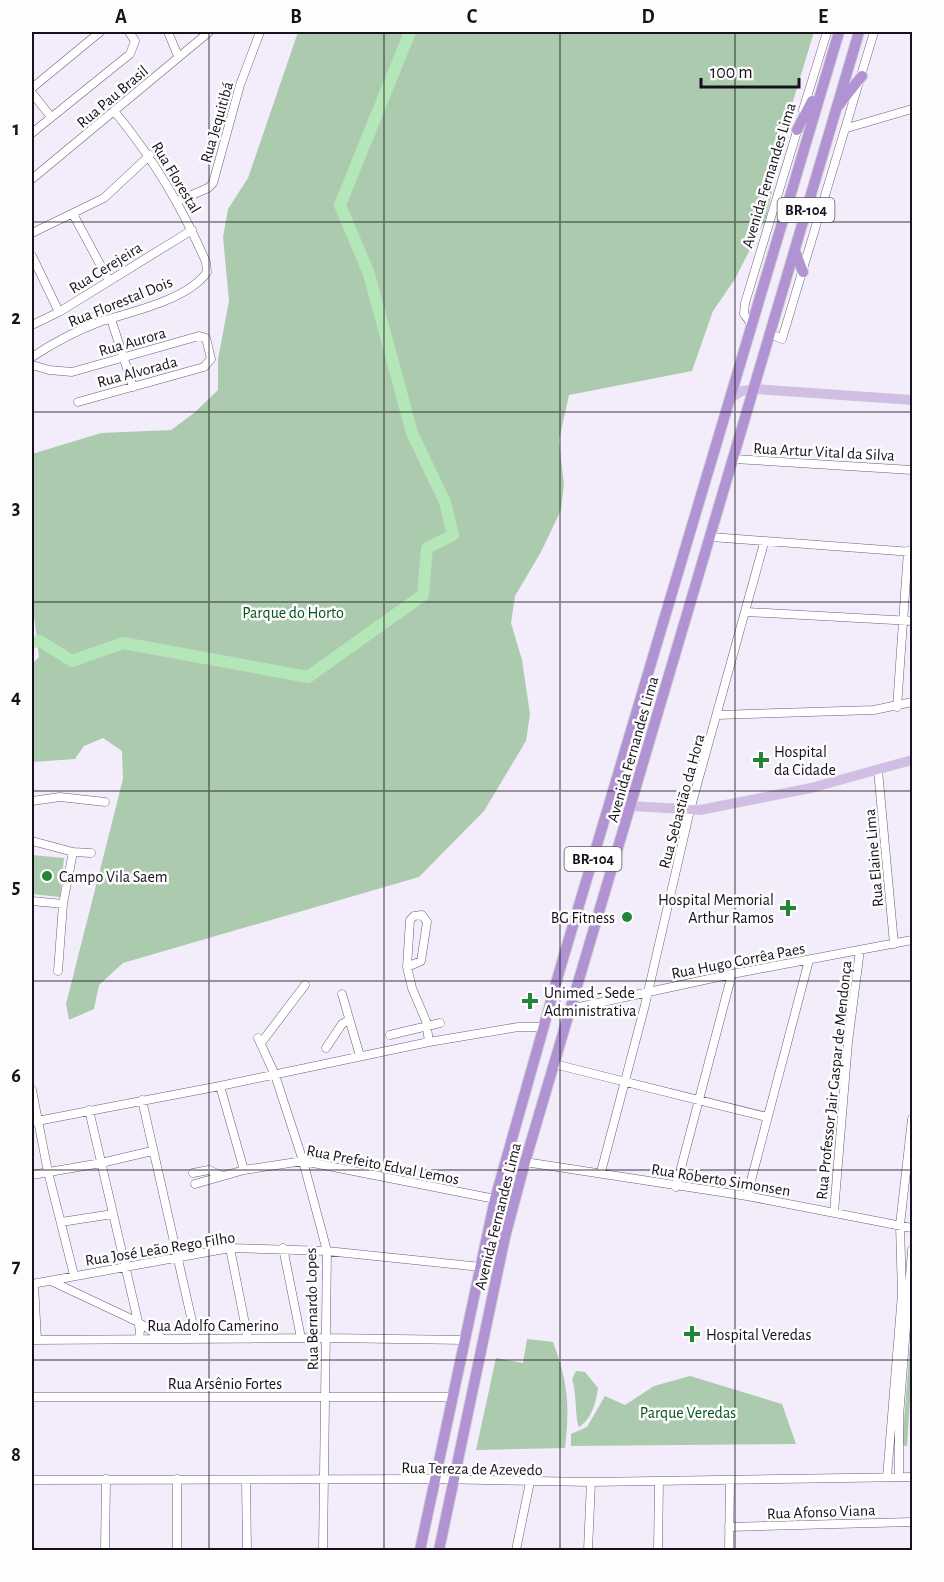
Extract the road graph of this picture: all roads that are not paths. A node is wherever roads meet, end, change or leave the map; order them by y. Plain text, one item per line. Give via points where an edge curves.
1 (100, 32) edge
2 (168, 32) edge
3 (209, 32) edge
4 (261, 32) edge
5 (827, 32) edge
6 (839, 32) edge
7 (859, 32) edge
8 (874, 32) edge
9 (131, 34) edge
10 (178, 56) junction
11 (862, 76) junction
12 (823, 83) junction
13 (32, 88) edge
14 (32, 93) edge
15 (836, 108) junction
16 (912, 109) edge
17 (116, 112) junction
18 (51, 117) junction
19 (846, 128) junction
20 (797, 130) junction
21 (32, 133) edge
22 (150, 155) junction
23 (32, 179) edge
24 (178, 201) junction
25 (73, 214) junction
26 (192, 230) junction
27 (32, 233) edge
28 (795, 251) junction
29 (32, 256) edge
30 (206, 262) joint
31 (803, 272) junction
32 (109, 281) junction
33 (59, 312) junction
34 (111, 319) junction
35 (32, 325) edge
36 (752, 325) junction
37 (776, 337) junction
38 (123, 356) junction
39 (32, 357) edge
40 (32, 365) edge
41 (204, 367) joint
42 (133, 387) junction
43 (756, 389) junction
44 (729, 399) junction
45 (912, 400) edge
46 (78, 402) dead end
47 (734, 459) junction
48 (912, 470) edge
49 (711, 537) junction
50 (764, 543) junction
51 (910, 551) edge
52 (747, 612) junction
53 (903, 620) junction
54 (912, 621) edge
55 (912, 702) edge
56 (897, 707) junction
57 (717, 715) junction
58 (912, 760) edge
59 (878, 770) junction
60 (32, 801) edge
61 (105, 802) dead end
62 (631, 806) junction
63 (690, 810) junction
64 (32, 841) edge
65 (73, 852) junction
66 (91, 853) dead end
67 (32, 901) edge
68 (63, 903) junction
69 (912, 940) edge
70 (894, 944) junction
71 (860, 950) junction
72 (809, 960) junction
73 (406, 967) junction
74 (58, 971) dead end
75 (732, 974) junction
76 (305, 985) dead end
77 (648, 992) junction
78 (342, 994) dead end
79 (570, 1009) junction
80 (349, 1020) junction
81 (440, 1023) dead end
82 (427, 1026) junction
83 (544, 1028) junction
84 (390, 1035) dead end
85 (429, 1042) junction
86 (326, 1048) dead end
87 (360, 1056) junction
88 (554, 1064) junction
89 (275, 1074) junction
90 (625, 1082) junction
91 (220, 1086) junction
92 (32, 1090) edge
93 (142, 1100) junction
94 (699, 1102) junction
95 (89, 1110) junction
96 (767, 1117) junction
97 (912, 1119) edge
98 (34, 1121) edge
99 (152, 1151) junction
100 (303, 1161) junction
101 (525, 1162) junction
102 (101, 1163) junction
103 (244, 1170) junction
104 (48, 1172) junction
105 (193, 1173) dead end
106 (601, 1173) junction
107 (32, 1175) edge
108 (222, 1176) junction
109 (195, 1184) dead end
110 (676, 1187) junction
111 (747, 1197) junction
112 (495, 1199) junction
113 (834, 1212) junction
114 (113, 1214) junction
115 (61, 1222) junction
116 (900, 1225) junction
117 (912, 1228) edge
118 (230, 1248) junction
119 (283, 1248) junction
120 (912, 1250) edge
121 (327, 1251) junction
122 (177, 1256) junction
123 (125, 1265) junction
124 (481, 1267) junction
125 (74, 1275) junction
126 (51, 1281) junction
127 (32, 1284) edge
128 (138, 1322) junction
129 (301, 1338) junction
130 (326, 1338) junction
131 (139, 1339) junction
132 (163, 1339) junction
133 (196, 1339) junction
134 (248, 1339) junction
135 (34, 1340) edge
136 (466, 1340) junction
137 (326, 1395) junction
138 (32, 1397) edge
139 (454, 1397) junction
140 (887, 1477) junction
141 (899, 1477) junction
142 (912, 1477) edge
143 (106, 1479) junction
144 (177, 1479) junction
145 (436, 1479) junction
146 (32, 1480) edge
147 (246, 1480) junction
148 (730, 1480) junction
149 (454, 1481) junction
150 (324, 1482) junction
151 (530, 1482) junction
152 (591, 1482) junction
153 (659, 1482) junction
154 (912, 1522) edge
155 (729, 1527) junction
156 (105, 1551) edge
157 (177, 1551) edge
158 (246, 1551) edge
159 (323, 1551) edge
160 (420, 1551) edge
161 (439, 1551) edge
162 (516, 1551) edge
163 (588, 1551) edge
164 (658, 1551) edge
165 (729, 1551) edge

1 - 13 street
2 - 10 street
3 - 10 street, Rua Pau Brasil
4 - 24 street, Rua Jequitibá via 240,84 213,183
5 - 20 street, Avenida Fernandes Lima
6 - 12 highway, Avenida Fernandes Lima / BR-104
7 - 15 highway, Avenida Fernandes Lima / BR-104
8 - 11 street, Avenida Fernandes Lima
9 - 18 street via 134,44 130,54
10 - 17 street, Rua Pau Brasil
11 - 15 highway
11 - 19 street, Avenida Fernandes Lima
12 - 20 highway
12 - 36 highway, Avenida Fernandes Lima / BR-104
14 - 18 street
15 - 28 highway, Avenida Fernandes Lima / BR-104
16 - 19 street
17 - 22 street, Rua Florestal
17 - 23 street, Rua Pau Brasil
18 - 21 street
19 - 31 street, Avenida Fernandes Lima
20 - 36 street, Avenida Fernandes Lima via 745,303 744,314
22 - 24 street, Rua Florestal
22 - 25 street via 104,198
24 - 26 street, Rua Florestal
25 - 27 street
25 - 32 street
26 - 30 street, Rua Florestal
26 - 32 street, Rua Cerejeira
28 - 31 highway
28 - 37 highway, Avenida Fernandes Lima / BR-104
29 - 33 street
30 - 34 street, Rua Florestal Dois via 205,275 194,284 159,303
31 - 37 street, Avenida Fernandes Lima
32 - 33 street, Rua Cerejeira
33 - 35 street, Rua Cerejeira
34 - 38 street
34 - 39 street, Rua Florestal Dois via 70,335
36 - 37 highway
36 - 44 highway, Avenida Fernandes Lima / BR-104
37 - 43 highway, Avenida Fernandes Lima / BR-104
38 - 40 street, Rua Aurora via 67,372
38 - 41 street, Rua Aurora via 202,335 211,359
38 - 42 street
41 - 42 street, Rua Alvorada
42 - 46 street, Rua Alvorada
43 - 44 main road
43 - 45 main road
43 - 47 highway, Avenida Fernandes Lima / BR-104
44 - 83 highway, Avenida Fernandes Lima / BR-104
47 - 48 street, Rua Artur Vital da Silva
47 - 49 highway, Avenida Fernandes Lima / BR-104
49 - 50 street
49 - 62 highway, Avenida Fernandes Lima / BR-104
50 - 51 street
50 - 52 street, Rua Sebastião da Hora
51 - 53 street
52 - 53 street
52 - 57 street, Rua Sebastião da Hora
53 - 54 street
53 - 56 street
55 - 56 street
56 - 57 street
57 - 63 street, Rua Sebastião da Hora
58 - 59 main road
59 - 63 main road via 811,788
59 - 70 street, Rua Elaine Lima
60 - 61 street via 60,798
62 - 63 main road
62 - 79 highway, Avenida Fernandes Lima / BR-104
63 - 77 street, Rua Sebastião da Hora
64 - 65 street
65 - 66 street
65 - 68 street
67 - 68 street
68 - 74 street
69 - 70 street, Rua Hugo Corrêa Paes
70 - 71 street, Rua Hugo Corrêa Paes
71 - 72 street, Rua Hugo Corrêa Paes
71 - 113 street, Rua Professor Jair Gaspar de Mendonça
72 - 75 street, Rua Hugo Corrêa Paes
72 - 96 street
73 - 73 street via 421,961 427,922 419,915 410,920
73 - 82 street
75 - 77 street, Rua Hugo Corrêa Paes
75 - 94 street
76 - 89 street, Rua Bernardo Lopes via 260,1041
77 - 79 street, Rua Hugo Corrêa Paes
77 - 90 street, Rua Sebastião da Hora
78 - 80 street
79 - 88 highway, Avenida Fernandes Lima / BR-104
80 - 86 street
80 - 87 street
81 - 82 street
82 - 84 street
82 - 85 street
83 - 85 street via 518,1027
83 - 112 highway, Avenida Fernandes Lima / BR-104
85 - 87 street
87 - 89 street
88 - 90 street
88 - 101 highway, Avenida Fernandes Lima / BR-104
89 - 91 street
89 - 100 street, Rua Bernardo Lopes
90 - 94 street
90 - 106 street, Rua Sebastião da Hora
91 - 93 street
91 - 103 street
92 - 98 street
93 - 95 street
93 - 99 street
94 - 96 street
94 - 110 street
95 - 98 street
95 - 102 street
96 - 111 street
97 - 116 street
98 - 104 street
99 - 102 street
99 - 122 street
100 - 103 street, Rua Prefeito Edval Lemos
100 - 112 street, Rua Prefeito Edval Lemos
100 - 121 street, Rua Bernardo Lopes
101 - 106 street, Rua Roberto Simonsen
101 - 149 highway, Avenida Fernandes Lima / BR-104 via 505,1237
102 - 104 street
102 - 114 street
103 - 108 street, Rua Prefeito Edval Lemos
104 - 107 street
104 - 115 street
105 - 108 street via 209,1170
106 - 110 street, Rua Roberto Simonsen
108 - 109 street, Rua Prefeito Edval Lemos
110 - 111 street, Rua Roberto Simonsen
111 - 113 street, Rua Roberto Simonsen
112 - 124 highway, Avenida Fernandes Lima / BR-104
113 - 116 street, Rua Roberto Simonsen
114 - 115 street
114 - 123 street
115 - 125 street
116 - 117 street, Rua Roberto Simonsen
116 - 140 street via 902,1294
118 - 119 street, Rua José Leão Rego Filho
118 - 122 street, Rua José Leão Rego Filho
118 - 134 street
119 - 121 street, Rua José Leão Rego Filho
119 - 129 street
120 - 141 street via 899,1417
121 - 124 street, Rua José Leão Rego Filho
121 - 130 street, Rua Bernardo Lopes
122 - 123 street, Rua José Leão Rego Filho
122 - 133 street
123 - 125 street, Rua José Leão Rego Filho
123 - 128 street
124 - 136 highway, Avenida Fernandes Lima / BR-104
125 - 126 street, Rua José Leão Rego Filho
126 - 127 street, Rua José Leão Rego Filho
126 - 128 street
127 - 135 street
128 - 131 street
128 - 132 street
129 - 130 street, Rua Adolfo Camerino
129 - 134 street, Rua Adolfo Camerino
130 - 136 street, Rua Adolfo Camerino
130 - 137 street, Rua Bernardo Lopes
131 - 132 street, Rua Adolfo Camerino
131 - 135 street, Rua Adolfo Camerino
132 - 133 street, Rua Adolfo Camerino
133 - 134 street, Rua Adolfo Camerino
136 - 139 highway, Avenida Fernandes Lima / BR-104
137 - 138 street, Rua Arsênio Fortes
137 - 139 street, Rua Arsênio Fortes
137 - 150 street, Rua Bernardo Lopes
139 - 145 highway, Avenida Fernandes Lima / BR-104
140 - 141 street, Rua Tereza de Azevedo
140 - 148 street, Rua Tereza de Azevedo
141 - 142 street, Rua Tereza de Azevedo
143 - 144 street, Rua Tereza de Azevedo
143 - 146 street, Rua Tereza de Azevedo
143 - 156 street
144 - 147 street, Rua Tereza de Azevedo
144 - 157 street
145 - 149 street, Rua Tereza de Azevedo
145 - 150 street, Rua Tereza de Azevedo
145 - 160 highway, Avenida Fernandes Lima / BR-104
147 - 150 street, Rua Tereza de Azevedo
147 - 158 street
148 - 153 street, Rua Tereza de Azevedo
148 - 155 street
149 - 151 street, Rua Tereza de Azevedo
149 - 161 highway, Avenida Fernandes Lima / BR-104
150 - 159 street, Rua Bernardo Lopes
151 - 152 street, Rua Tereza de Azevedo
151 - 162 street
152 - 153 street, Rua Tereza de Azevedo
152 - 163 street
153 - 164 street
154 - 155 street, Rua Afonso Viana
155 - 165 street

